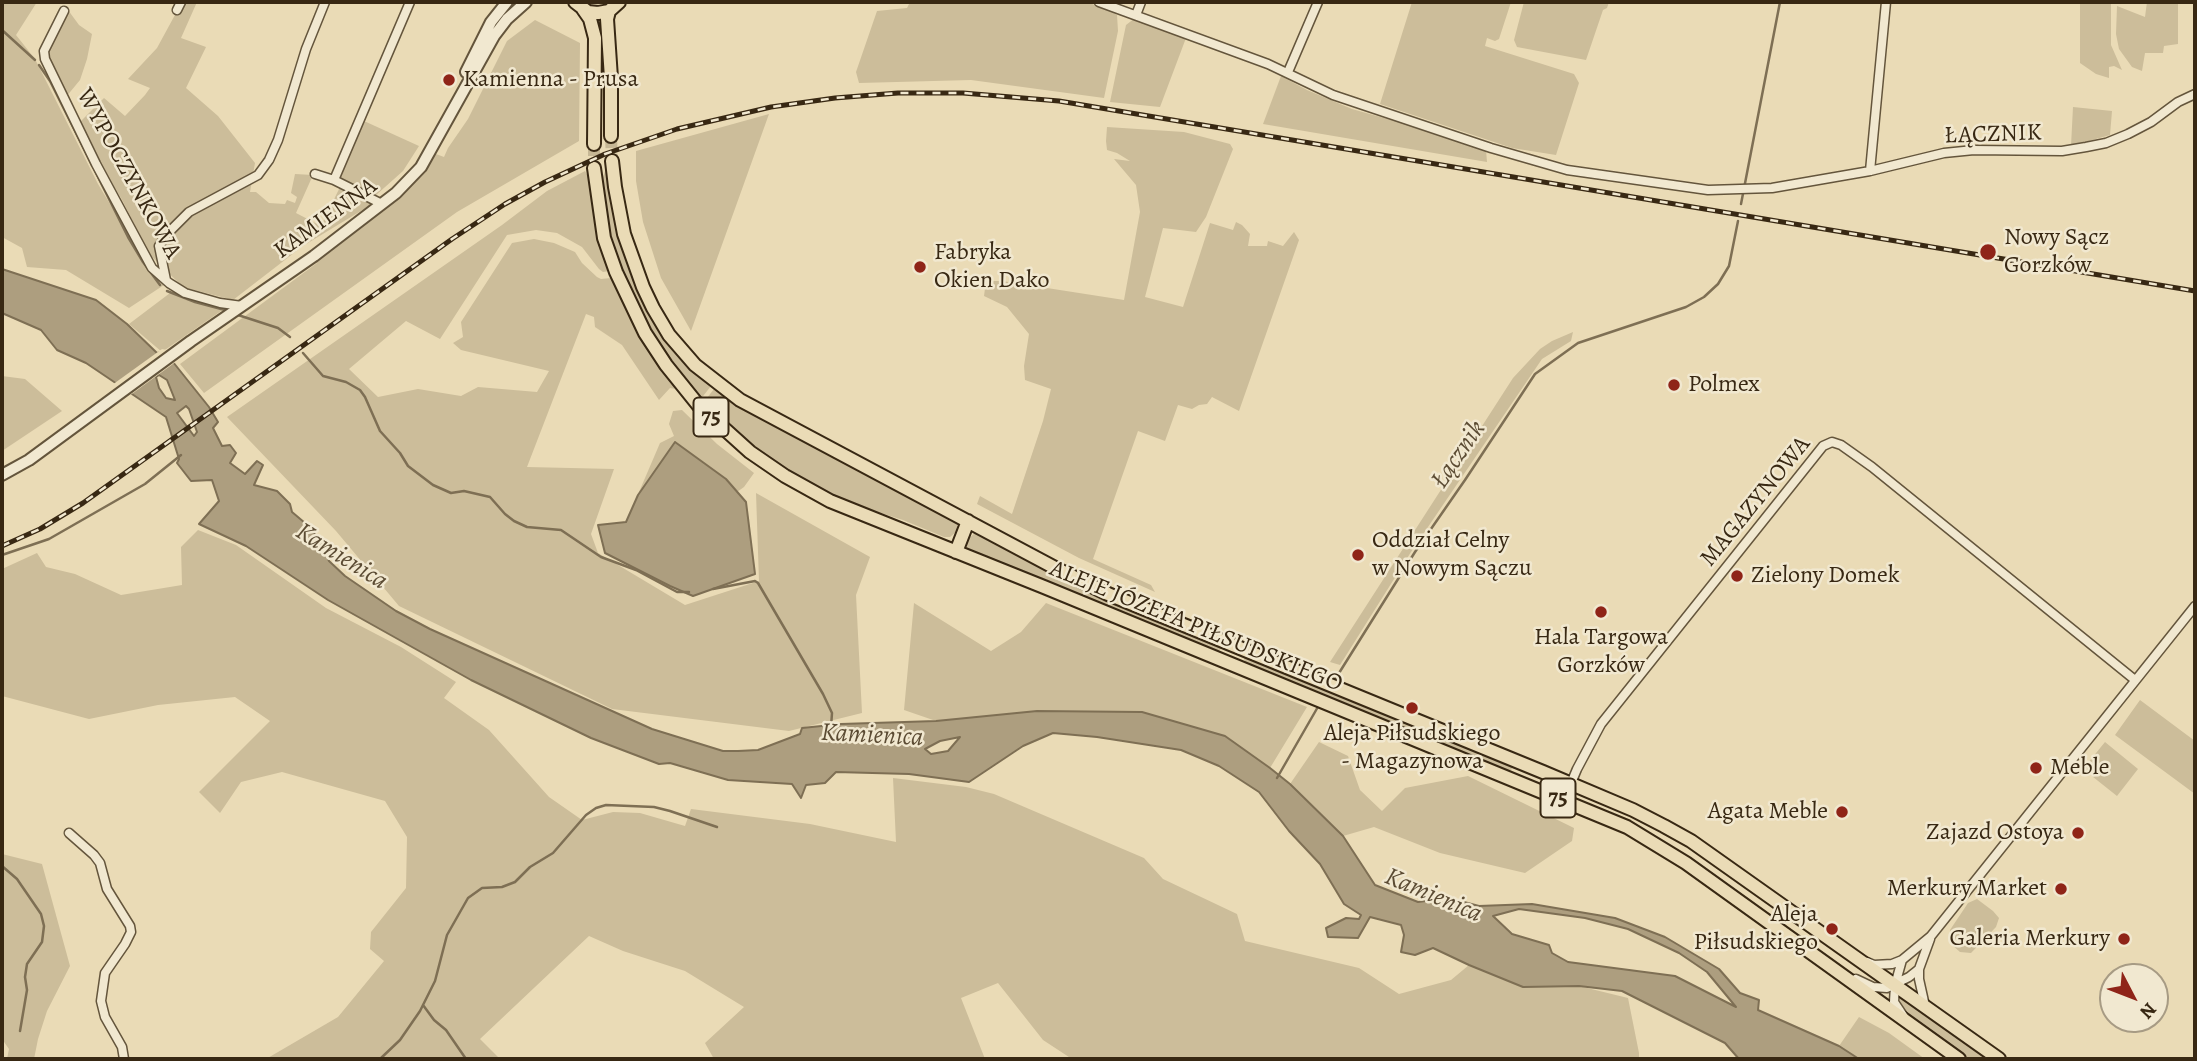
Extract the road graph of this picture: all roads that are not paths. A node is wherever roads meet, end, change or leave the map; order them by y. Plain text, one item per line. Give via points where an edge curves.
1 (325, 2) edge
2 (410, 2) edge
3 (507, 2) edge
4 (526, 2) edge
5 (1099, 2) edge
6 (1141, 2) edge
7 (1318, 2) edge
8 (1886, 2) edge
9 (579, 6) edge
10 (614, 6) edge
11 (64, 11) dead end
12 (1136, 15) junction
13 (1288, 72) junction
14 (2195, 94) edge
15 (456, 104) junction
16 (611, 136) tunnel mouth
17 (594, 144) tunnel mouth
18 (612, 161) tunnel mouth
19 (594, 168) tunnel mouth
20 (1870, 171) junction
21 (315, 174) dead end
22 (334, 180) junction
23 (383, 204) junction
24 (166, 280) junction
25 (242, 306) junction
26 (2, 475) edge
27 (968, 521) junction
28 (956, 552) junction
29 (2195, 606) edge
30 (2135, 680) junction
31 (1523, 764) junction
32 (1516, 781) junction
33 (1570, 783) junction
34 (1564, 800) junction
35 (69, 833) dead end
36 (1773, 899) junction
37 (1760, 915) junction
38 (1931, 936) junction
39 (1854, 957) junction
40 (1902, 960) junction
41 (1919, 969) junction
42 (1842, 974) junction
43 (1895, 985) junction
44 (1925, 1006) junction
45 (1906, 1020) junction
46 (124, 1059) edge
47 (1959, 1059) edge
48 (1999, 1059) edge

1 - 24 street via 269,160 258,174 189,212 167,234 159,246
2 - 22 street
3 - 15 street, KAMIENNA via 480,42
4 - 15 street, KAMIENNA via 494,36
5 - 12 street, ŁĄCZNIK
6 - 12 street
7 - 13 street
8 - 20 street
9 - 10 main road via 593,13
9 - 17 main road via 590,19 595,38
10 - 16 main road via 607,19
11 - 24 street, WYPOCZYNKOWA via 44,51 45,59 152,268
12 - 13 street, ŁĄCZNIK
13 - 20 street, ŁĄCZNIK via 1333,95 1567,170 1708,190 1772,188
14 - 20 street, ŁĄCZNIK via 2106,143 2062,151 1944,153
15 - 23 street, KAMIENNA via 421,167
18 - 27 main road, ALEJE JÓZEFA PIŁSUDSKIEGO / 75 via 624,234 643,287 669,335 695,365 740,400
19 - 28 main road, ALEJE JÓZEFA PIŁSUDSKIEGO / 75 via 601,223 616,272 645,333 699,406 750,452 807,489
21 - 22 street
22 - 23 street
23 - 25 street, KAMIENNA
24 - 25 street, WYPOCZYNKOWA via 185,293
25 - 26 street, KAMIENNA
27 - 28 main road
27 - 31 main road, ALEJE JÓZEFA PIŁSUDSKIEGO / 75 via 1108,594
28 - 32 main road, ALEJE JÓZEFA PIŁSUDSKIEGO / 75
29 - 30 street
30 - 33 street, MAGAZYNOWA via 1872,467 1832,442 1823,446 1601,724
30 - 38 street
31 - 32 main road
31 - 33 main road, ALEJE JÓZEFA PIŁSUDSKIEGO / 75
32 - 34 main road, ALEJE JÓZEFA PIŁSUDSKIEGO / 75
33 - 34 street, MAGAZYNOWA
33 - 36 main road, ALEJE JÓZEFA PIŁSUDSKIEGO / 75 via 1692,841
34 - 37 main road, ALEJE JÓZEFA PIŁSUDSKIEGO / 75 via 1627,827
35 - 46 street via 100,863 107,889 131,932 105,973 101,1001
36 - 37 main road
36 - 39 main road, ALEJE JÓZEFA PIŁSUDSKIEGO / 75
37 - 42 main road, ALEJE JÓZEFA PIŁSUDSKIEGO / 75
38 - 40 street
38 - 41 street
39 - 40 street, ALEJE JÓZEFA PIŁSUDSKIEGO via 1874,965
39 - 43 main road, ALEJE JÓZEFA PIŁSUDSKIEGO / 75
40 - 43 street
41 - 43 street
41 - 44 street
42 - 43 street via 1873,987
42 - 45 main road, ALEJE JÓZEFA PIŁSUDSKIEGO / 75
43 - 44 main road, ALEJE JÓZEFA PIŁSUDSKIEGO / 75
43 - 45 street via 1895,1002
44 - 48 main road, ALEJE JÓZEFA PIŁSUDSKIEGO / 75
45 - 47 main road, ALEJE JÓZEFA PIŁSUDSKIEGO / 75

